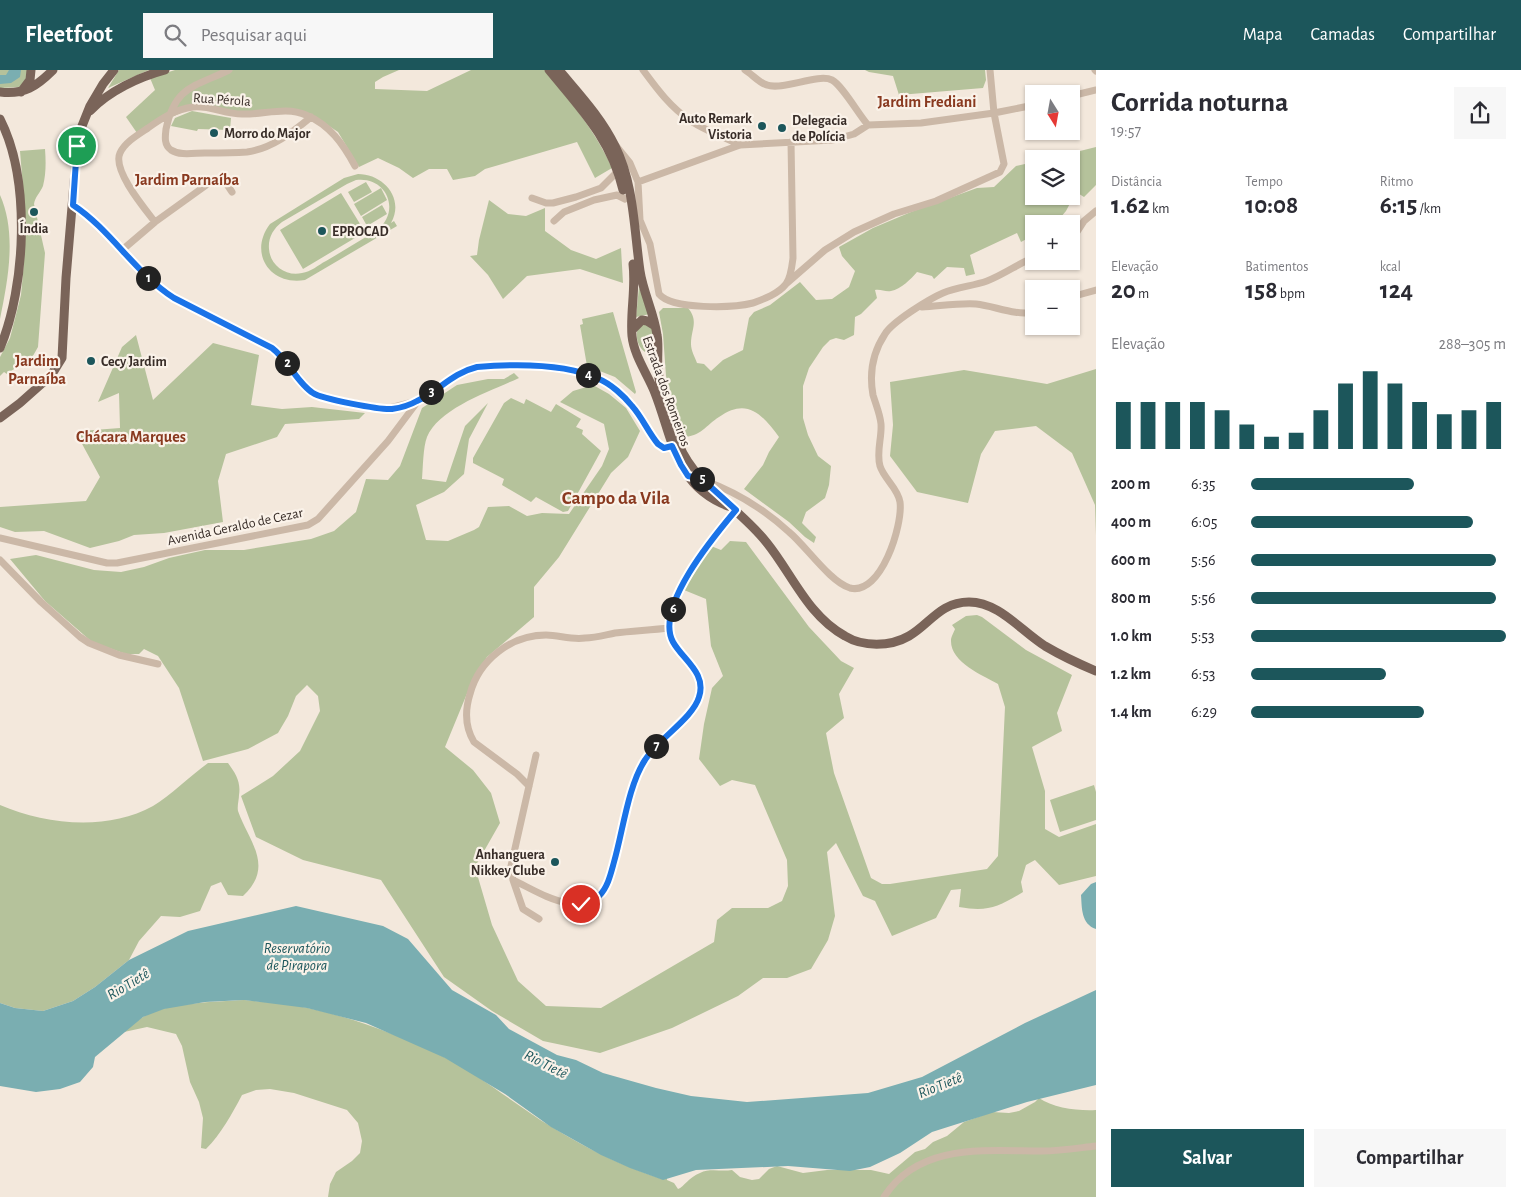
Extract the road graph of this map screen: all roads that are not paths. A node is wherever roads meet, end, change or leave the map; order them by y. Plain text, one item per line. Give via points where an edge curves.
1 (31, 70) edge
2 (54, 70) edge
3 (114, 70) edge
4 (165, 70) edge
5 (230, 70) edge
6 (549, 70) edge
7 (559, 70) edge
8 (643, 70) edge
9 (745, 70) edge
10 (990, 70) edge
11 (1096, 90) edge
12 (0, 92) edge
13 (21, 92) junction
14 (1080, 94) edge
15 (1025, 107) edge
16 (994, 113) junction
17 (169, 115) junction
18 (85, 116) junction
19 (311, 117) junction
20 (0, 119) edge
21 (868, 125) junction
22 (790, 142) junction
23 (615, 144) junction
24 (740, 144) junction
25 (355, 166) dead end
26 (615, 175) junction
27 (638, 182) junction
28 (232, 192) dead end
29 (621, 197) junction
30 (532, 198) dead end
31 (73, 205) junction
32 (1096, 211) edge
33 (640, 220) junction
34 (554, 221) dead end
35 (155, 222) junction
36 (635, 228) junction
37 (1080, 229) edge
38 (122, 251) junction
39 (1025, 262) edge
40 (787, 283) junction
41 (1096, 290) edge
42 (1080, 294) edge
43 (919, 308) junction
44 (1025, 312) edge
45 (655, 326) junction
46 (632, 330) junction
47 (0, 348) edge
48 (657, 350) junction
49 (638, 353) junction
50 (418, 401) junction
51 (0, 418) edge
52 (674, 441) junction
53 (688, 476) junction
54 (702, 479) junction
55 (735, 509) junction
56 (0, 538) edge
57 (0, 560) edge
58 (668, 628) junction
59 (158, 664) dead end
60 (1096, 671) edge
61 (536, 755) dead end
62 (529, 786) junction
63 (513, 880) junction
64 (538, 919) dead end
65 (1096, 1146) edge
66 (884, 1197) edge

1 - 13 main road via 30,80
2 - 13 main road via 33,88
3 - 18 main road
4 - 18 main road via 109,95
5 - 17 street via 187,90 176,100
6 - 26 main road, Estrada dos Romeiros via 603,137 612,155
7 - 23 main road, Estrada dos Romeiros via 601,121
8 - 24 street via 682,115
9 - 21 street via 763,84 773,86 832,80
10 - 16 street
11 - 14 street
12 - 13 main road
15 - 16 street
16 - 21 street via 921,123
16 - 40 street via 1004,164 1000,172 854,232 825,250
17 - 19 street, Rua Pérola via 198,107 238,114 292,111
17 - 19 street via 165,136 167,145 183,154 260,149
17 - 35 street via 130,141 119,156 120,167 133,194
18 - 31 main road via 77,146
19 - 25 street, Rua Pérola via 339,138
20 - 47 main road via 16,166 21,211 20,266 13,312
21 - 22 street via 854,134 833,140
22 - 24 street
22 - 40 street via 793,258
23 - 27 street via 626,157
23 - 36 main road, Estrada dos Romeiros via 627,179
24 - 27 street
26 - 29 main road, Estrada dos Romeiros
26 - 30 street via 601,188 552,203
27 - 33 street
28 - 35 street via 224,180 212,181
29 - 34 street via 594,200 570,208
29 - 46 main road, Estrada dos Romeiros via 634,271
31 - 38 street via 96,223
31 - 51 main road via 62,358 47,379
32 - 37 street
33 - 36 street
33 - 40 street via 648,238 662,298 689,306 729,306 750,303 776,293
35 - 38 street
36 - 45 main road, Estrada dos Romeiros via 642,281
38 - 50 street via 156,286 174,298 272,348 313,393 327,399 386,409
39 - 43 street via 988,281 943,293
41 - 42 street
43 - 44 street via 975,304
43 - 54 street via 891,325 879,344 871,369 880,423 879,462 898,495 900,509 897,534 888,557 873,578 861,587 846,586 778,522 724,487
45 - 46 main road via 642,320
45 - 48 main road, Estrada dos Romeiros
46 - 49 main road, Estrada dos Romeiros
48 - 49 main road via 645,356
48 - 52 main road, Estrada dos Romeiros via 660,381
49 - 52 main road, Estrada dos Romeiros
50 - 52 street, Avenida Geraldo de Cezar via 472,368 523,366 570,370 601,380 624,397 661,447 667,448
50 - 56 street, Avenida Geraldo de Cezar via 388,441 318,519 308,525 117,563
52 - 53 main road, Estrada dos Romeiros
52 - 54 main road, Estrada dos Romeiros
53 - 54 street
53 - 55 main road, Estrada dos Romeiros via 704,494
54 - 55 main road, Estrada dos Romeiros
55 - 58 street via 685,580
55 - 60 main road, Estrada dos Romeiros via 756,529 815,612 852,640 875,644 908,637 936,613 968,602 989,606 1046,647
57 - 59 street via 40,602 89,643 119,655
58 - 62 street via 585,638 532,636 504,647 481,668 467,702 470,735 474,742
58 - 63 street via 673,642 695,668 701,691 690,712 649,753 639,770 604,890 591,901 570,904
61 - 62 street
62 - 63 street via 512,860
63 - 64 street via 523,909
65 - 66 street via 951,1154 927,1161 905,1174

